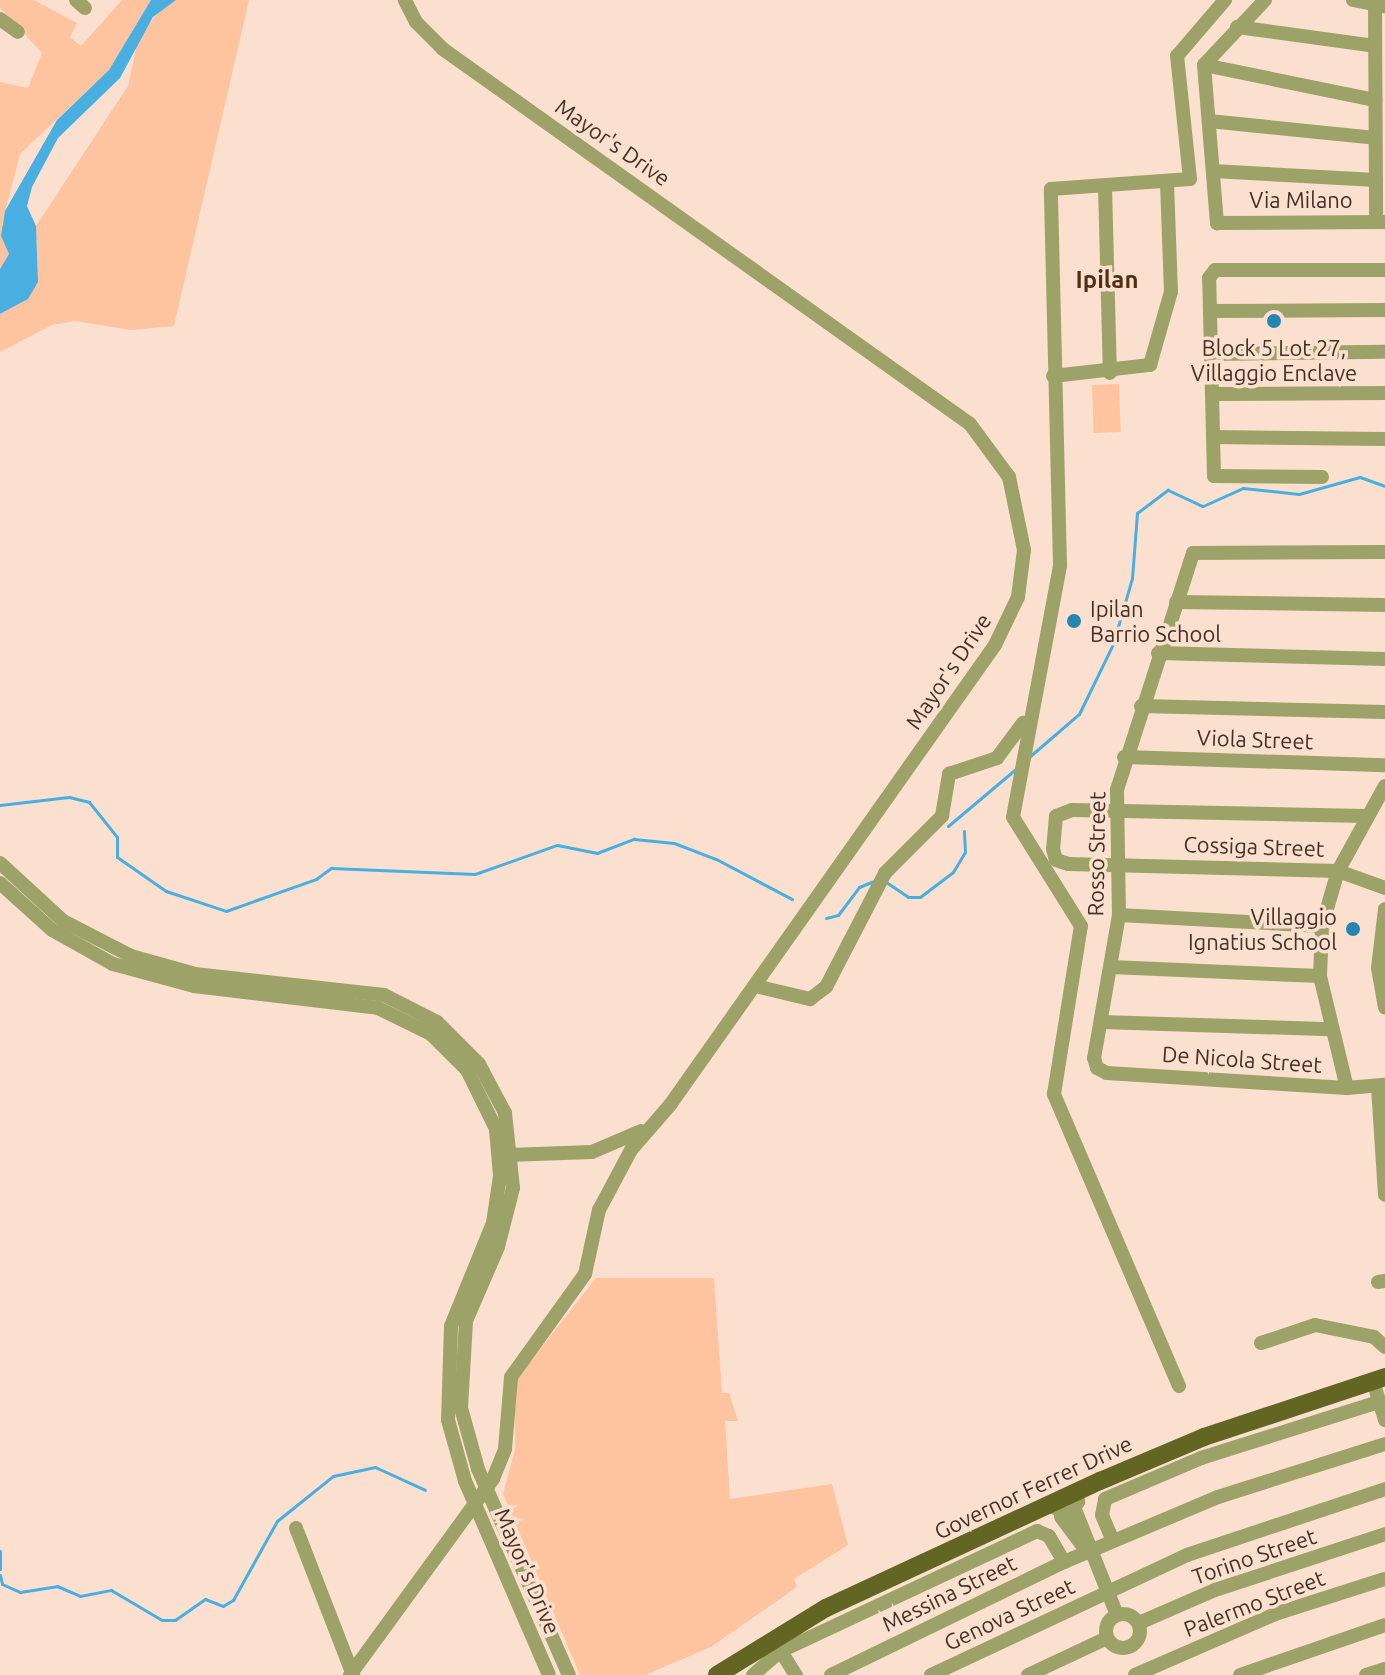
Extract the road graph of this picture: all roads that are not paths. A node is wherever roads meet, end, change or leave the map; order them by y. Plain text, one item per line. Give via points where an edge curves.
1 (405, 0) edge
2 (1225, 0) edge
3 (1265, 0) edge
4 (1353, 0) edge
5 (1380, 5) edge
6 (0, 19) edge
7 (1237, 27) junction
8 (18, 32) dead end
9 (1375, 46) junction
10 (1204, 65) junction
11 (1375, 100) junction
12 (1209, 121) junction
13 (1375, 138) junction
14 (1213, 171) junction
15 (1376, 180) junction
16 (1167, 183) junction
17 (1105, 186) junction
18 (1380, 222) edge
19 (1385, 270) edge
20 (1385, 310) edge
21 (1210, 311) junction
22 (1385, 352) edge
23 (1211, 354) junction
24 (1110, 373) junction
25 (1053, 376) junction
26 (1385, 393) edge
27 (1212, 394) junction
28 (1213, 437) junction
29 (1385, 439) edge
30 (1322, 477) dead end
31 (1385, 552) edge
32 (1176, 602) junction
33 (1385, 605) edge
34 (1158, 653) junction
35 (1385, 659) edge
36 (1141, 706) junction
37 (1385, 712) edge
38 (1028, 716) junction
39 (1124, 757) junction
40 (1385, 765) edge
41 (1385, 786) edge
42 (1116, 810) junction
43 (1364, 816) junction
44 (0, 863) edge
45 (1119, 863) junction
46 (1338, 871) junction
47 (0, 883) edge
48 (1385, 888) edge
49 (1385, 909) edge
50 (1119, 915) junction
51 (1322, 926) junction
52 (1111, 967) junction
53 (1320, 976) junction
54 (755, 986) junction
55 (1385, 1007) edge
56 (1101, 1022) junction
57 (1330, 1029) junction
58 (1097, 1068) joint
59 (1382, 1086) edge
60 (1347, 1088) junction
61 (648, 1127) junction
62 (506, 1155) junction
63 (1385, 1195) edge
64 (1261, 1343) dead end
65 (1385, 1347) edge
66 (1379, 1379) edge
67 (1179, 1386) dead end
68 (1379, 1402) junction
69 (1385, 1420) edge
70 (1385, 1444) edge
71 (488, 1487) junction
72 (1385, 1489) edge
73 (474, 1503) junction
74 (1075, 1503) junction
75 (1056, 1511) junction
76 (296, 1528) dead end
77 (1385, 1534) edge
78 (1113, 1541) junction
79 (1088, 1553) junction
80 (1064, 1562) junction
81 (1385, 1579) edge
82 (1106, 1593) junction
83 (1117, 1615) junction
84 (1139, 1623) junction
85 (1385, 1625) edge
86 (1107, 1638) junction
87 (777, 1644) junction
88 (1131, 1647) junction
89 (1270, 1669) edge
90 (1385, 1669) edge
91 (352, 1674) edge
92 (1139, 1674) edge
93 (549, 1675) edge
94 (569, 1675) edge
95 (717, 1675) edge
96 (753, 1675) edge
97 (796, 1675) edge
98 (831, 1675) edge
99 (931, 1675) edge
100 (1028, 1675) edge
101 (1240, 1675) edge
102 (1366, 1675) edge

1 - 54 street, Mayor's Drive via 416,22 443,49 970,424 999,459 1015,494 1024,558 1004,630
2 - 16 street via 1177,56 1190,179
3 - 7 street
4 - 5 street
5 - 9 street
6 - 8 street
7 - 9 street
7 - 10 street
9 - 11 street
10 - 11 street
10 - 12 street
11 - 13 street
12 - 13 street
12 - 14 street
13 - 15 street
14 - 15 street
14 - 18 street, Via Milano via 1217,223
15 - 18 street
16 - 17 street
16 - 24 street via 1171,292 1159,347 1146,368
17 - 24 street
17 - 25 street via 1051,189
19 - 21 street via 1215,270 1209,278
20 - 21 street
21 - 23 street
22 - 23 street
23 - 27 street
24 - 25 street
25 - 38 street via 1060,565
26 - 27 street
27 - 28 street
28 - 29 street
28 - 30 street via 1214,476
31 - 32 street, Rosso Street via 1193,553
32 - 33 street
32 - 34 street, Rosso Street
34 - 35 street
34 - 36 street, Rosso Street
36 - 37 street
36 - 39 street, Rosso Street
38 - 54 street via 997,758 949,774 942,816 885,873 826,987 810,999
38 - 67 street via 1015,829 1081,926 1054,1094
39 - 40 street, Viola Street
39 - 42 street, Rosso Street
41 - 43 street
42 - 43 street
42 - 45 street, Rosso Street
42 - 45 street, Cossiga Street via 1060,813 1053,849 1063,864
43 - 46 street
44 - 62 street via 63,921 131,956 195,974 361,990 426,1014 458,1040 489,1080 505,1113
45 - 46 street, Cossiga Street
45 - 50 street, Rosso Street
46 - 48 street, Cossiga Street
46 - 51 street
47 - 62 street via 52,930 141,974 194,986 362,1004 408,1021 467,1070
49 - 55 street via 1378,968
50 - 51 street
50 - 52 street, Rosso Street
51 - 53 street
52 - 53 street
52 - 56 street, Rosso Street
53 - 57 street
54 - 61 street, Mayor's Drive via 670,1105
56 - 57 street
56 - 58 street, Rosso Street
57 - 60 street
58 - 60 street, De Nicola Street
59 - 60 street, De Nicola Street
59 - 63 street
61 - 62 street via 592,1152
61 - 71 street, Mayor's Drive via 603,1202 585,1274 511,1377 505,1449
62 - 71 street via 505,1228 470,1310 459,1368 467,1437
62 - 73 street via 496,1211 457,1305 445,1374 452,1440
64 - 65 street via 1315,1325 1374,1337
66 - 68 street
66 - 74 main road, Governor Ferrer Drive via 1204,1437
68 - 69 street
68 - 78 street via 1201,1458 1105,1499 1102,1515
70 - 78 street, Messina Street via 1218,1497
71 - 73 street, Mayor's Drive
71 - 94 street, Mayor's Drive
72 - 82 street, Genova Street via 1251,1531
73 - 91 street
73 - 93 street, Mayor's Drive
74 - 75 main road, Governor Ferrer Drive
74 - 79 street
75 - 79 street
75 - 87 main road, Governor Ferrer Drive
76 - 91 street
77 - 84 street, Torino Street via 1215,1590
78 - 79 street, Messina Street
79 - 80 street, Messina Street
79 - 82 street
80 - 87 street via 1049,1536 1037,1531
80 - 98 street, Messina Street
81 - 92 street, Palermo Street via 1275,1614
82 - 83 street
82 - 99 street, Genova Street
83 - 84 street
83 - 86 street via 1107,1625
84 - 88 street via 1140,1637
85 - 89 street
86 - 88 street via 1117,1648
86 - 100 street
87 - 95 main road, Governor Ferrer Drive
87 - 96 street
87 - 97 street
88 - 92 street
89 - 101 street
90 - 102 street

